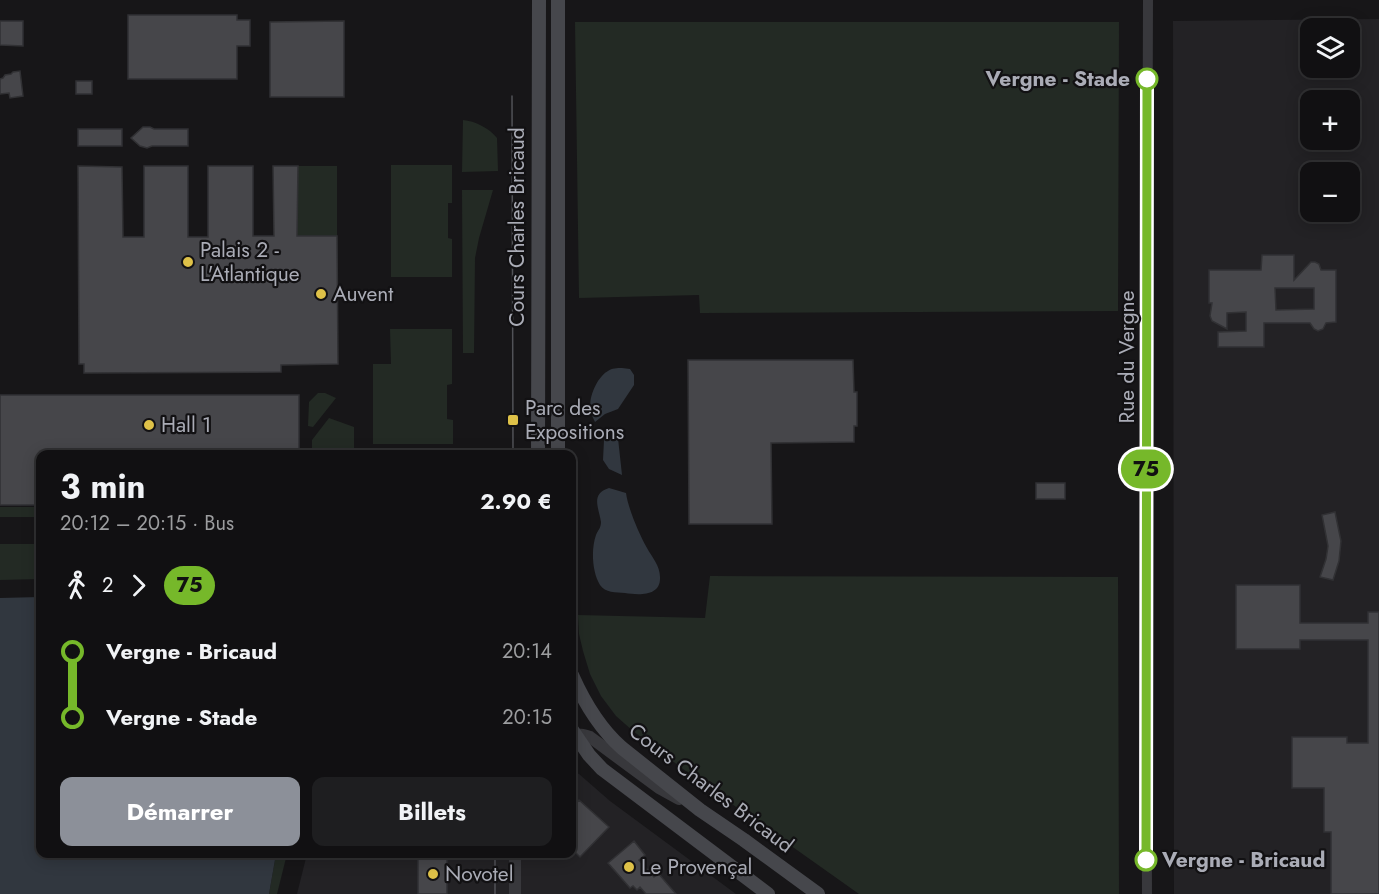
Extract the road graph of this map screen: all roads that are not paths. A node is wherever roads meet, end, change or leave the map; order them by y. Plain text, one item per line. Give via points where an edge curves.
1 (538, 0) edge
2 (558, 0) edge
3 (1148, 0) edge
4 (538, 450) edge
5 (558, 450) edge
6 (576, 683) edge
7 (603, 729) junction
8 (577, 738) edge
9 (700, 810) junction
10 (515, 858) edge
11 (515, 894) edge
12 (768, 894) edge
13 (818, 894) edge
14 (1147, 894) edge

1 - 4 main road, Cours Charles Bricaud
2 - 5 main road, Cours Charles Bricaud
3 - 14 street, Rue du Vergne
6 - 7 main road, Cours Charles Bricaud
7 - 8 street
7 - 9 main road, Cours Charles Bricaud
8 - 9 street
8 - 12 main road via 602,769
9 - 13 main road, Cours Charles Bricaud
10 - 11 street

